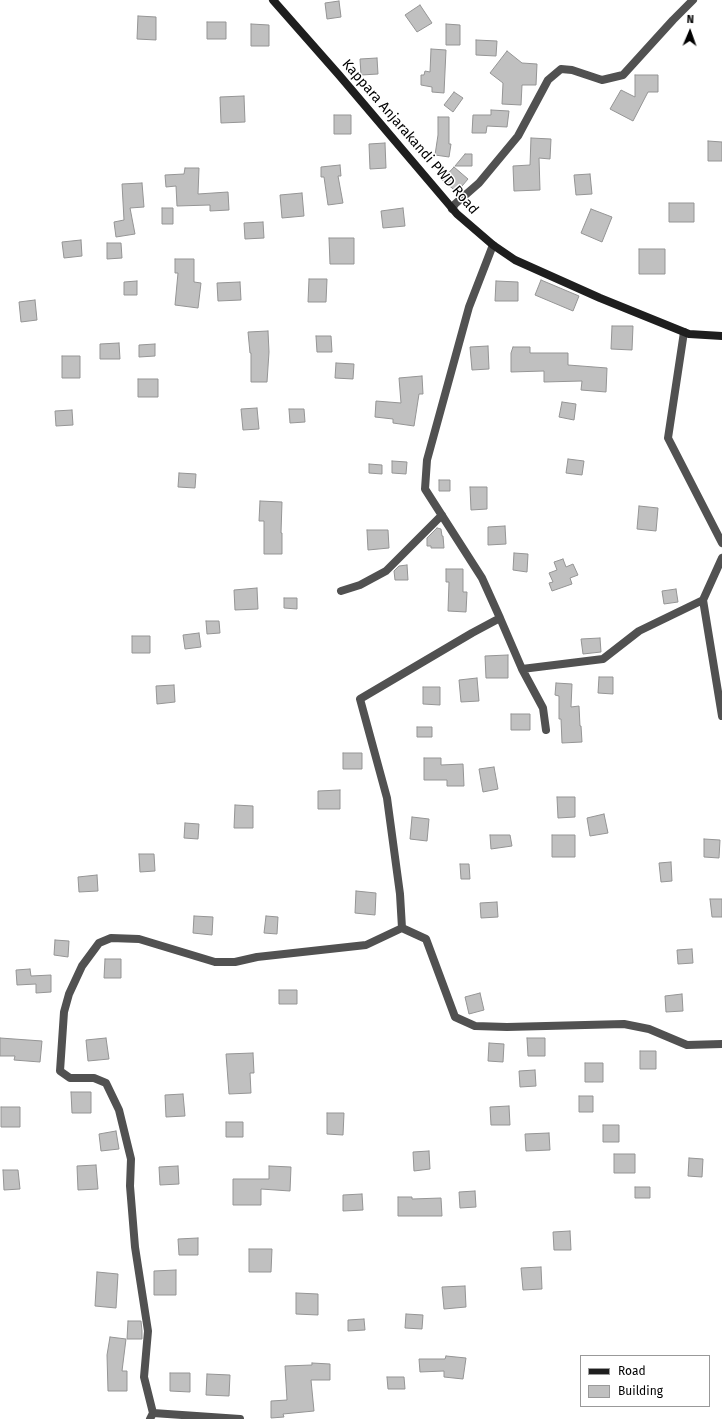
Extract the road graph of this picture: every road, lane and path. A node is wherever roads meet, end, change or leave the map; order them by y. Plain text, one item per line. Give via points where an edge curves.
1 (274, 0) edge
2 (693, 0) edge
3 (452, 209) junction
4 (493, 245) junction
5 (684, 332) junction
6 (722, 336) edge
7 (442, 515) junction
8 (722, 543) edge
9 (722, 558) edge
10 (341, 591) dead end
11 (703, 600) junction
12 (500, 618) junction
13 (522, 670) junction
14 (722, 716) edge
15 (546, 730) dead end
16 (402, 928) junction
17 (722, 1044) edge
18 (152, 1416) edge
19 (240, 1419) edge

1 - 3 main road, Kappara Anjarakandi PWD Road
2 - 3 street via 623,75 602,80 561,69 548,80 518,136 479,183
3 - 4 main road, Kappara Anjarakandi PWD Road
4 - 5 main road, Kappara Anjarakandi PWD Road via 515,260
4 - 7 street via 469,307 426,460 425,489
5 - 6 main road, Kappara Anjarakandi PWD Road
5 - 8 street via 668,438
7 - 10 street via 386,571 360,585
7 - 12 street via 482,578
9 - 11 street
11 - 13 street via 639,631 603,659
11 - 14 street
12 - 13 street
12 - 16 street via 360,699 387,798
13 - 15 street via 543,708
16 - 17 street via 426,939 455,1017 474,1026 624,1024 649,1029 687,1045
16 - 18 street via 366,945 257,957 235,962 215,962 139,939 111,938 98,942 82,966 64,1012 60,1071 70,1078 94,1078 106,1083 119,1110 131,1159 130,1186 135,1247 148,1331 144,1377
18 - 19 street

